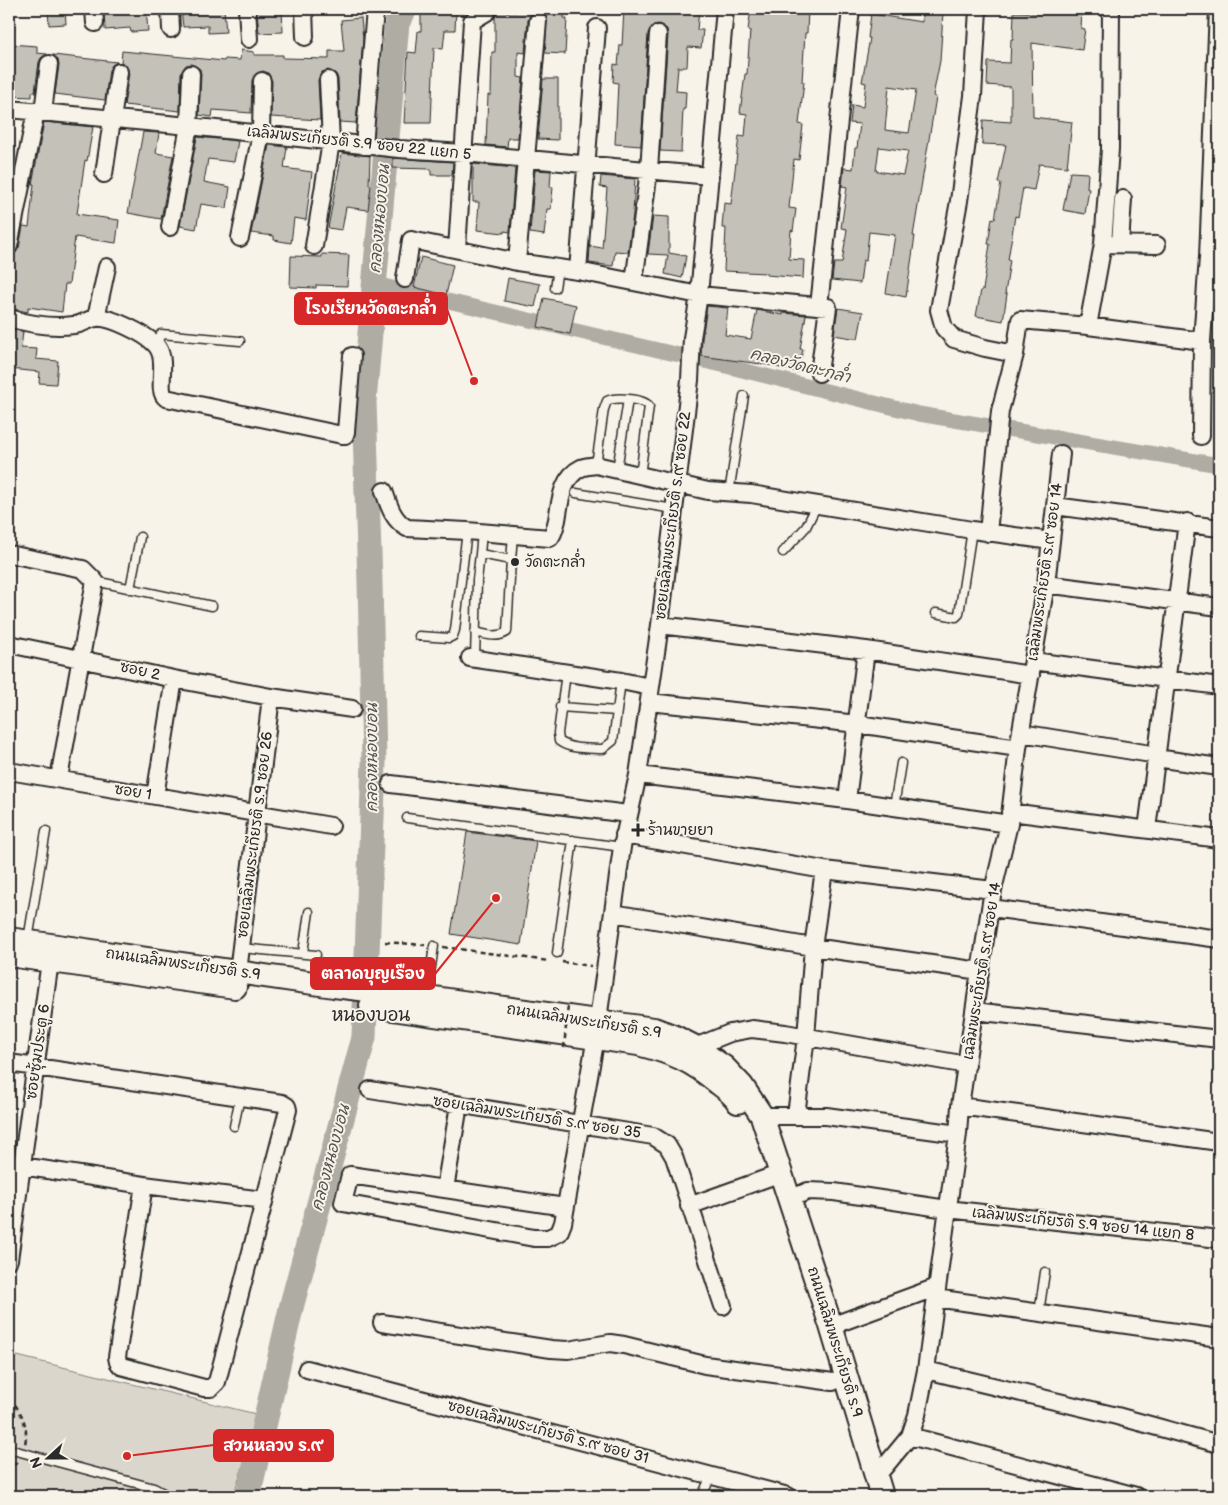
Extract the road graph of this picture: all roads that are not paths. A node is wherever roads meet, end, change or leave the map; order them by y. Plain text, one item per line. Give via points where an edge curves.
1 (170, 9) edge
2 (247, 9) edge
3 (304, 9) edge
4 (375, 9) edge
5 (725, 9) edge
6 (851, 9) edge
7 (978, 9) edge
8 (1111, 9) edge
9 (1218, 9) edge
10 (486, 12) dead end
11 (538, 21) dead end
12 (597, 28) dead end
13 (171, 29) dead end
14 (658, 34) dead end
15 (305, 38) dead end
16 (249, 39) dead end
17 (49, 64) dead end
18 (120, 72) dead end
19 (191, 74) dead end
20 (328, 80) dead end
21 (262, 81) dead end
22 (9, 109) edge
23 (40, 111) junction
24 (114, 118) junction
25 (189, 126) junction
26 (261, 134) junction
27 (332, 142) junction
28 (368, 146) junction
29 (464, 153) junction
30 (527, 160) junction
31 (587, 166) junction
32 (649, 170) junction
33 (104, 174) dead end
34 (710, 176) junction
35 (1215, 196) edge
36 (1123, 199) dead end
37 (170, 227) dead end
38 (240, 238) dead end
39 (1103, 244) junction
40 (1120, 244) junction
41 (1157, 245) dead end
42 (9, 246) edge
43 (314, 246) dead end
44 (457, 249) junction
45 (517, 262) junction
46 (107, 267) dead end
47 (558, 268) junction
48 (578, 271) junction
49 (405, 279) dead end
50 (634, 282) junction
51 (555, 288) dead end
52 (699, 295) junction
53 (818, 306) junction
54 (9, 318) edge
55 (96, 318) junction
56 (1088, 326) junction
57 (240, 341) dead end
58 (1202, 341) junction
59 (156, 345) junction
60 (1015, 354) junction
61 (352, 356) dead end
62 (820, 373) dead end
63 (744, 396) dead end
64 (628, 399) junction
65 (1201, 436) dead end
66 (1061, 454) dead end
67 (596, 465) junction
68 (617, 470) junction
69 (640, 476) junction
70 (677, 484) junction
71 (384, 491) dead end
72 (576, 493) dead end
73 (729, 493) junction
74 (817, 505) junction
75 (1055, 506) junction
76 (674, 509) junction
77 (1188, 522) junction
78 (1219, 528) edge
79 (475, 531) junction
80 (980, 532) junction
81 (513, 535) junction
82 (140, 538) dead end
83 (1051, 541) junction
84 (783, 552) dead end
85 (9, 554) edge
86 (480, 554) junction
87 (512, 560) junction
88 (95, 581) junction
89 (1046, 584) junction
90 (130, 589) junction
91 (1178, 600) junction
92 (212, 606) dead end
93 (1219, 607) edge
94 (936, 613) dead end
95 (660, 625) junction
96 (475, 632) junction
97 (419, 636) dead end
98 (9, 644) edge
99 (866, 650) junction
100 (82, 658) junction
101 (473, 659) joint
102 (1032, 668) junction
103 (566, 673) junction
104 (1167, 678) junction
105 (174, 679) junction
106 (621, 681) junction
107 (1219, 686) edge
108 (650, 694) junction
109 (272, 697) junction
110 (560, 707) junction
111 (352, 709) dead end
112 (617, 711) junction
113 (858, 724) junction
114 (1019, 740) junction
115 (1156, 756) junction
116 (901, 763) dead end
117 (1219, 767) edge
118 (9, 771) edge
119 (638, 775) junction
120 (59, 778) junction
121 (391, 784) dead end
122 (154, 796) junction
123 (848, 800) junction
124 (894, 807) junction
125 (257, 814) junction
126 (628, 814) junction
127 (407, 818) dead end
128 (1010, 818) junction
129 (331, 826) dead end
130 (1147, 829) junction
131 (46, 831) dead end
132 (1219, 839) edge
133 (573, 840) junction
134 (623, 841) junction
135 (824, 870) junction
136 (993, 890) junction
137 (991, 908) junction
138 (309, 912) dead end
139 (613, 913) junction
140 (1219, 939) edge
141 (18, 940) edge
142 (434, 946) road end
143 (812, 947) junction
144 (240, 948) junction
145 (303, 953) junction
146 (557, 953) dead end
147 (9, 955) edge
148 (316, 955) dead end
149 (50, 962) junction
150 (980, 971) junction
151 (238, 972) junction
152 (341, 995) junction
153 (427, 997) junction
154 (377, 999) junction
155 (974, 1011) junction
156 (597, 1028) junction
157 (806, 1037) junction
158 (1219, 1039) edge
159 (696, 1047) junction
160 (9, 1063) edge
161 (36, 1066) junction
162 (967, 1066) junction
163 (370, 1090) dead end
164 (240, 1097) junction
165 (459, 1105) junction
166 (960, 1106) junction
167 (796, 1115) junction
168 (762, 1116) junction
169 (580, 1125) junction
170 (234, 1126) dead end
171 (958, 1134) junction
172 (1219, 1142) edge
173 (15, 1164) edge
174 (770, 1178) junction
175 (144, 1185) junction
176 (445, 1189) junction
177 (790, 1199) junction
178 (264, 1200) junction
179 (689, 1206) junction
180 (565, 1208) junction
181 (947, 1210) junction
182 (1219, 1240) edge
183 (9, 1258) edge
184 (1045, 1272) dead end
185 (936, 1292) junction
186 (723, 1306) dead end
187 (1039, 1313) junction
188 (382, 1324) dead end
189 (830, 1326) junction
190 (1219, 1338) edge
191 (307, 1369) dead end
192 (926, 1370) junction
193 (833, 1382) junction
194 (910, 1436) junction
195 (1219, 1444) edge
196 (9, 1449) edge
197 (712, 1476) junction
198 (876, 1490) edge
199 (169, 1496) edge
200 (702, 1496) edge
201 (788, 1496) edge
202 (1136, 1496) edge

1 - 13 street
2 - 16 street
3 - 15 street
4 - 28 street
5 - 34 street, ซอยเฉลิมพระเกียรติ ร.๙ ซอย 22
6 - 53 street
7 - 60 street via 973,96 939,310 944,328 954,340
8 - 39 street via 1110,149
9 - 35 street
10 - 29 street via 472,21
11 - 30 street
12 - 31 street
14 - 32 street
17 - 23 street
18 - 24 street
19 - 25 street
20 - 27 street
21 - 26 street
22 - 23 street, เฉลิมพระเกียรติ ร.9 ซอย 22 แยก 5
23 - 24 street, เฉลิมพระเกียรติ ร.9 ซอย 22 แยก 5
23 - 42 street
24 - 25 street, เฉลิมพระเกียรติ ร.9 ซอย 22 แยก 5
24 - 33 street
25 - 26 street, เฉลิมพระเกียรติ ร.9 ซอย 22 แยก 5
25 - 37 street
26 - 27 street, เฉลิมพระเกียรติ ร.9 ซอย 22 แยก 5
26 - 38 street
27 - 28 street, เฉลิมพระเกียรติ ร.9 ซอย 22 แยก 5
27 - 43 street
28 - 29 street, เฉลิมพระเกียรติ ร.9 ซอย 22 แยก 5
29 - 30 street, เฉลิมพระเกียรติ ร.9 ซอย 22 แยก 5
29 - 44 street
30 - 31 street, เฉลิมพระเกียรติ ร.9 ซอย 22 แยก 5
30 - 45 street
31 - 32 street, เฉลิมพระเกียรติ ร.9 ซอย 22 แยก 5
31 - 48 street
32 - 34 street, เฉลิมพระเกียรติ ร.9 ซอย 22 แยก 5
32 - 50 street
34 - 52 street, ซอยเฉลิมพระเกียรติ ร.๙ ซอย 22
35 - 58 street
36 - 40 street
39 - 40 street
39 - 56 street
40 - 41 street
44 - 45 street
44 - 49 street via 411,240
45 - 47 street
46 - 55 street
47 - 48 street
47 - 51 lane
48 - 50 street
50 - 52 street
52 - 53 street
52 - 70 street, ซอยเฉลิมพระเกียรติ ร.๙ ซอย 22
53 - 62 street via 828,307
54 - 55 street via 27,324 75,325
55 - 59 street via 109,319
56 - 58 street
56 - 60 street via 1020,320
57 - 59 lane via 161,334
58 - 65 street
59 - 61 street via 162,353 162,393 166,398 342,435 346,432
60 - 80 street via 1000,411
63 - 73 lane
64 - 67 lane via 611,399 605,405
64 - 68 lane
64 - 69 lane via 650,406
66 - 75 street, เฉลิมพระเกียรติ ร.๙ ซอย 14
67 - 68 street
67 - 81 street via 581,468 566,482 552,537
68 - 69 street
69 - 70 street
70 - 73 street
70 - 76 street, ซอยเฉลิมพระเกียรติ ร.๙ ซอย 22
71 - 79 street via 394,518 407,528
72 - 76 lane
73 - 74 street
74 - 80 street
74 - 84 lane via 806,527
75 - 77 street
75 - 83 street, เฉลิมพระเกียรติ ร.๙ ซอย 14
76 - 95 street, ซอยเฉลิมพระเกียรติ ร.๙ ซอย 22
77 - 78 street
77 - 91 street
79 - 81 street
79 - 86 lane
79 - 97 lane via 453,636
80 - 83 street
80 - 94 lane via 959,614 956,617
81 - 87 lane
82 - 90 lane
83 - 89 street, เฉลิมพระเกียรติ ร.๙ ซอย 14
85 - 88 street via 83,569
86 - 87 lane
86 - 96 lane
87 - 96 lane via 506,632 495,636
88 - 90 lane
88 - 100 street
89 - 91 street
89 - 102 street, เฉลิมพระเกียรติ ร.๙ ซอย 14
90 - 92 lane
91 - 93 street
91 - 104 street
95 - 99 street
95 - 108 street, ซอยเฉลิมพระเกียรติ ร.๙ ซอย 22
96 - 101 lane
98 - 100 street, ซอย 2
99 - 102 street
99 - 113 street
100 - 105 street, ซอย 2
100 - 120 street
101 - 103 street
102 - 104 street
102 - 114 street, เฉลิมพระเกียรติ ร.๙ ซอย 14
103 - 106 street
103 - 110 lane
104 - 107 street
104 - 115 street
105 - 109 street, ซอย 2
105 - 122 street
106 - 108 street
106 - 112 lane
108 - 113 street
108 - 119 street, ซอยเฉลิมพระเกียรติ ร.๙ ซอย 22
109 - 111 street, ซอย 2
109 - 125 street, ซอยเฉลิมพระเกียรติ ร.9 ซอย 26
110 - 112 lane
110 - 112 lane via 559,741 564,745 584,748 603,749 613,741
113 - 114 street
113 - 123 street
114 - 115 street
114 - 128 street, เฉลิมพระเกียรติ ร.๙ ซอย 14
115 - 117 street
115 - 130 street
116 - 124 lane
118 - 120 street, ซอย 1
119 - 123 street
119 - 126 street, ซอยเฉลิมพระเกียรติ ร.๙ ซอย 22
120 - 122 street, ซอย 1
121 - 126 street
122 - 125 street, ซอย 1
123 - 124 street
124 - 128 street
125 - 129 street, ซอย 1
125 - 144 street, ซอยเฉลิมพระเกียรติ ร.9 ซอย 26
126 - 134 street, ซอยเฉลิมพระเกียรติ ร.๙ ซอย 22
127 - 133 lane
128 - 130 street
128 - 136 street, เฉลิมพระเกียรติ ร.๙ ซอย 14
130 - 132 street
131 - 141 lane
133 - 134 lane
133 - 146 lane
134 - 135 street
134 - 139 street, ซอยเฉลิมพระเกียรติ ร.๙ ซอย 22
135 - 136 street
135 - 143 street
136 - 137 street, เฉลิมพระเกียรติ ร.๙ ซอย 14
137 - 140 street
137 - 150 street, เฉลิมพระเกียรติ ร.๙ ซอย 14
138 - 145 lane
139 - 143 street
139 - 156 street, ซอยเฉลิมพระเกียรติ ร.๙ ซอย 22
141 - 151 main road, ถนนเฉลิมพระเกียรติ ร.9
142 - 153 lane
143 - 150 street
143 - 157 street
144 - 145 lane
144 - 151 street, ซอยเฉลิมพระเกียรติ ร.9 ซอย 26
145 - 148 lane
147 - 149 main road, ถนนเฉลิมพระเกียรติ ร.9
149 - 152 main road, ถนนเฉลิมพระเกียรติ ร.9
149 - 161 street, ซอยซุ้มประตู 6
150 - 155 street, เฉลิมพระเกียรติ ร.๙ ซอย 14
151 - 152 main road, ถนนเฉลิมพระเกียรติ ร.9
152 - 154 main road, ถนนเฉลิมพระเกียรติ ร.9
153 - 154 main road, ถนนเฉลิมพระเกียรติ ร.9
153 - 156 main road, ถนนเฉลิมพระเกียรติ ร.9
154 - 156 main road, ถนนเฉลิมพระเกียรติ ร.9
155 - 158 street
155 - 162 street, เฉลิมพระเกียรติ ร.๙ ซอย 14
156 - 159 main road, ถนนเฉลิมพระเกียรติ ร.9 via 654,1029
156 - 169 street, ซอยเฉลิมพระเกียรติ ร.๙ ซอย 22
156 - 174 main road, ถนนเฉลิมพระเกียรติ ร.9 via 670,1052 700,1068 734,1095 751,1126
157 - 159 street via 752,1029 730,1033
157 - 162 street
157 - 167 street
159 - 168 main road, ถนนเฉลิมพระเกียรติ ร.9 via 724,1067 742,1086
160 - 161 street
161 - 164 street
161 - 173 street, ซอยซุ้มประตู 6
162 - 166 street, เฉลิมพระเกียรติ ร.๙ ซอย 14
163 - 165 street, ซอยเฉลิมพระเกียรติ ร.๙ ซอย 35
164 - 170 lane
164 - 178 street via 282,1103 288,1110
165 - 169 street, ซอยเฉลิมพระเกียรติ ร.๙ ซอย 35
165 - 176 street
166 - 171 street, เฉลิมพระเกียรติ ร.๙ ซอย 14
166 - 172 street
167 - 168 street
167 - 171 street via 826,1116
168 - 177 main road, ถนนเฉลิมพระเกียรติ ร.9
169 - 179 street, ซอยเฉลิมพระเกียรติ ร.๙ ซอย 35 via 653,1136 666,1145 674,1157
169 - 180 street, ซอยเฉลิมพระเกียรติ ร.๙ ซอย 22
171 - 181 street, เฉลิมพระเกียรติ ร.๙ ซอย 14
173 - 175 street
173 - 183 street, ซอยซุ้มประตู 6
174 - 179 street
174 - 193 main road, ถนนเฉลิมพระเกียรติ ร.9
175 - 178 street
175 - 178 street via 118,1362 121,1366 204,1388 211,1388 217,1382
176 - 180 street
176 - 180 street, ซอยเฉลิมพระเกียรติ ร.๙ ซอย 22 via 350,1175 344,1204 534,1238 548,1238 559,1233
177 - 181 street, เฉลิมพระเกียรติ ร.9 ซอย 14 แยก 8 via 808,1191 834,1192
177 - 189 main road, ถนนเฉลิมพระเกียรติ ร.9
179 - 186 street, ซอยเฉลิมพระเกียรติ ร.๙ ซอย 35
181 - 182 street, เฉลิมพระเกียรติ ร.9 ซอย 14 แยก 8
181 - 185 street, เฉลิมพระเกียรติ ร.๙ ซอย 14
184 - 187 lane
185 - 187 street
185 - 189 street
185 - 192 street, เฉลิมพระเกียรติ ร.๙ ซอย 14
187 - 190 street
188 - 193 street via 551,1349 568,1350 610,1343 705,1365
189 - 198 main road, ถนนเฉลิมพระเกียรติ ร.9
191 - 197 street, ซอยเฉลิมพระเกียรติ ร.๙ ซอย 31
192 - 194 street, เฉลิมพระเกียรติ ร.๙ ซอย 14
192 - 195 street
193 - 198 main road, ถนนเฉลิมพระเกียรติ ร.9
194 - 198 street, เฉลิมพระเกียรติ ร.๙ ซอย 14
194 - 202 street
196 - 199 lane via 154,1488
197 - 200 lane
197 - 201 street, ซอยเฉลิมพระเกียรติ ร.๙ ซอย 31

